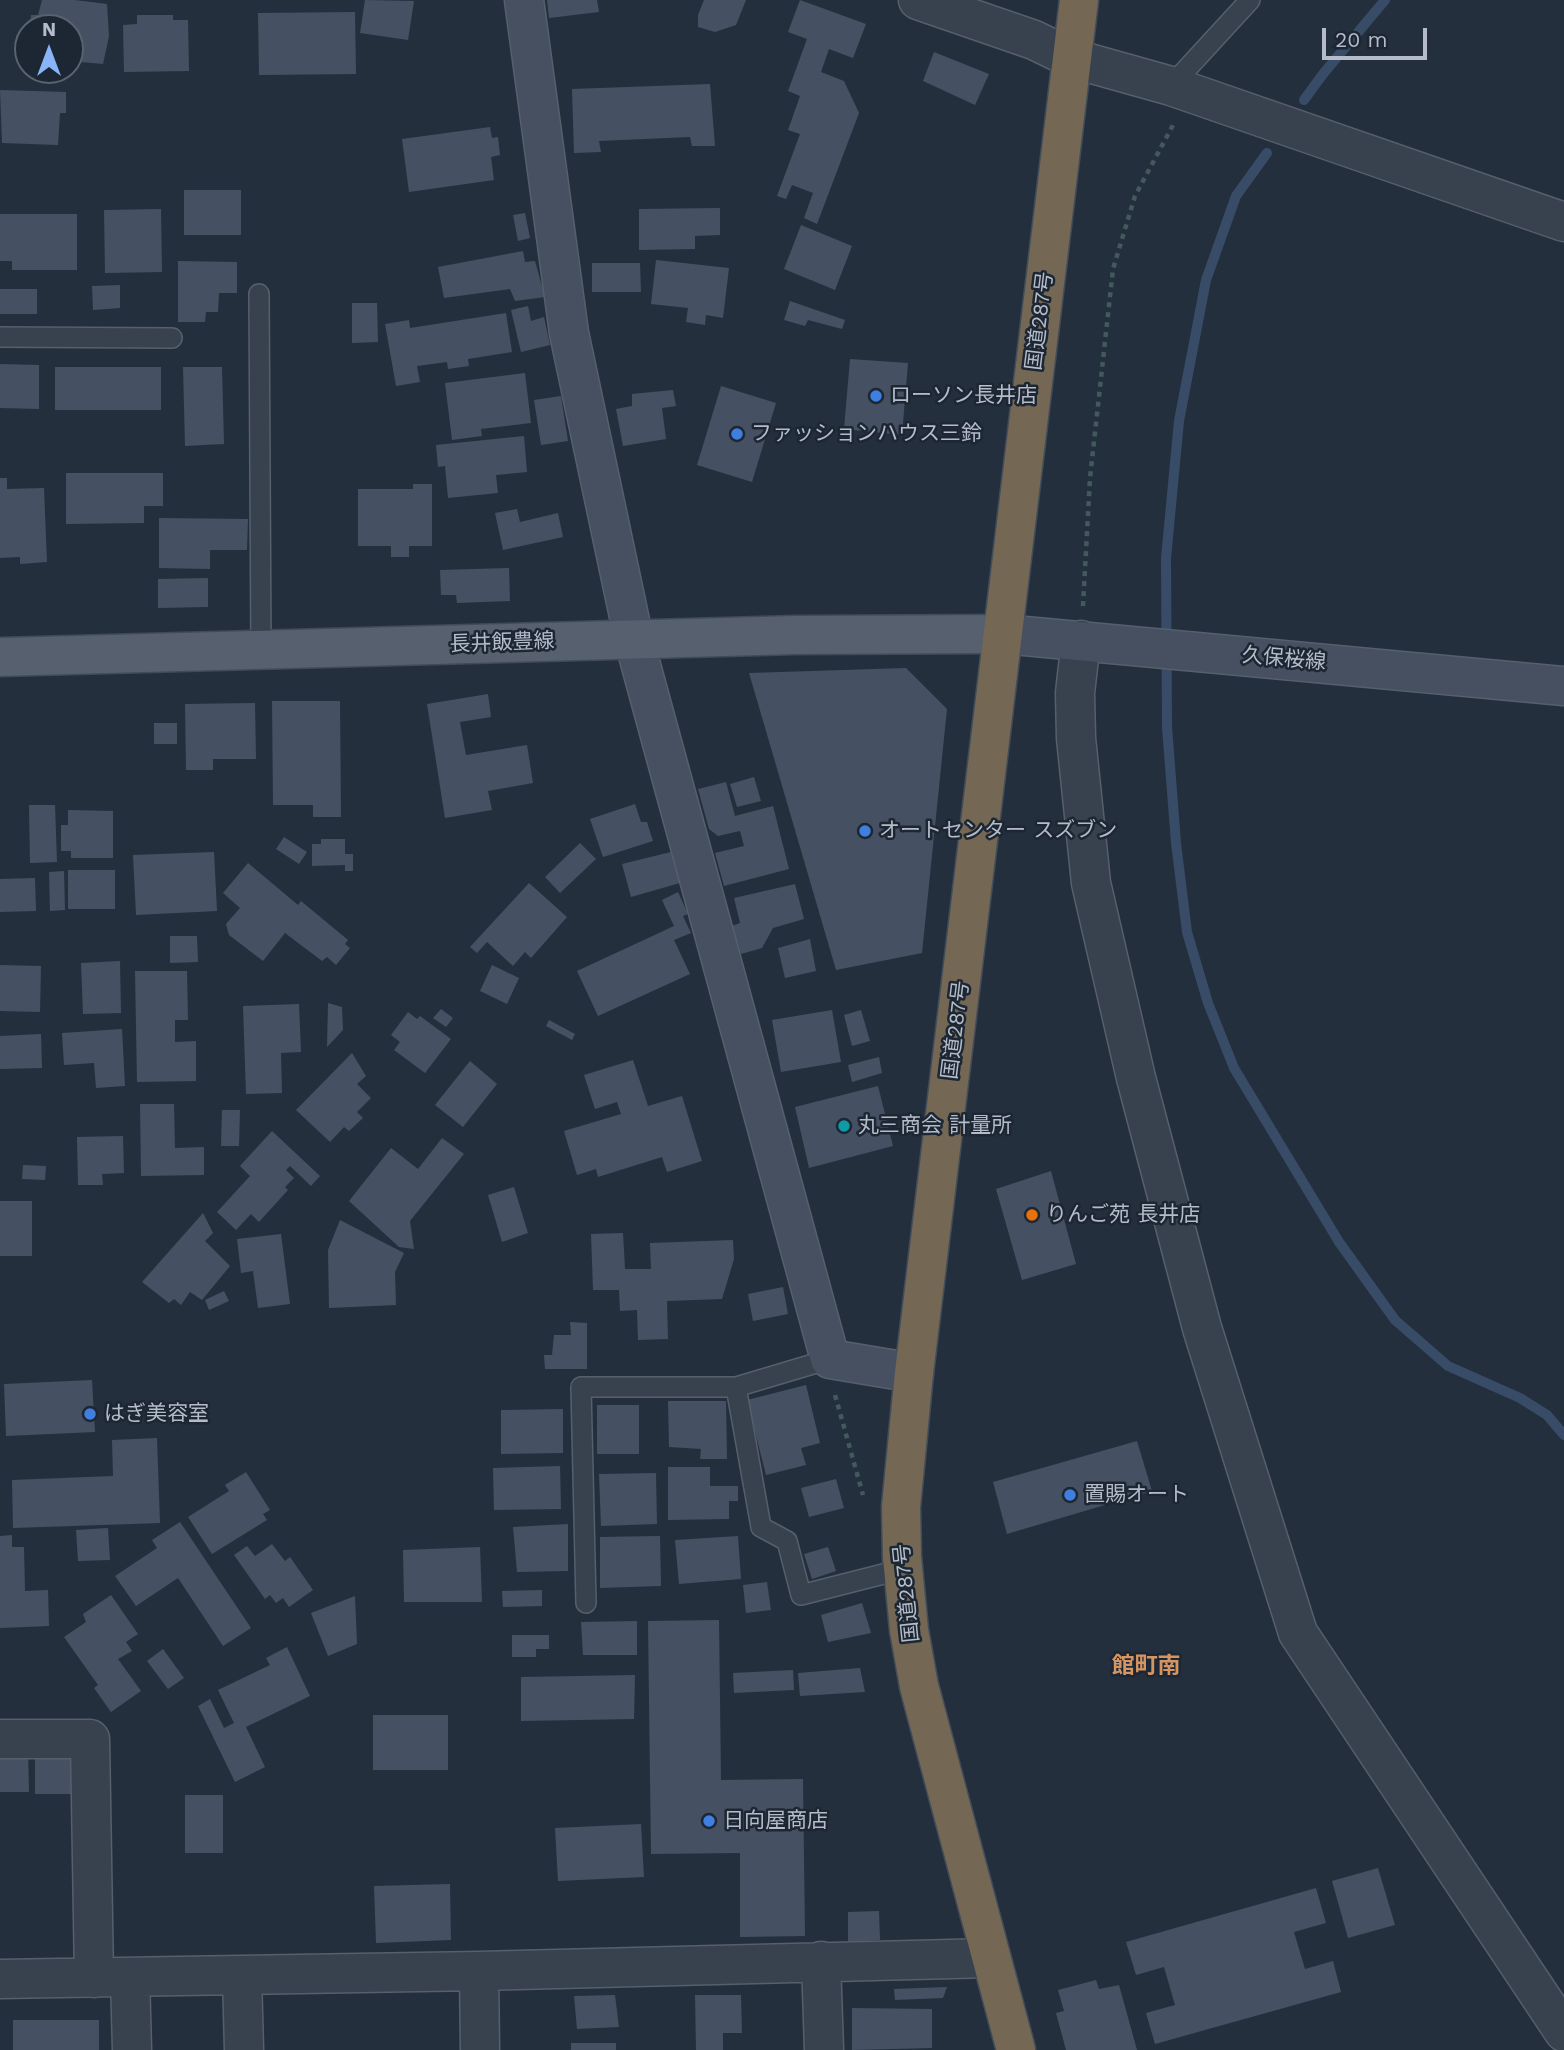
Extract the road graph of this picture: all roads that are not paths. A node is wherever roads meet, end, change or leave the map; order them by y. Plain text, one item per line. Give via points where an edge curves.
1 (524, 0) edge
2 (918, 0) edge
3 (1079, 0) edge
4 (1250, 0) edge
5 (1071, 58) junction
6 (1181, 90) junction
7 (1564, 222) edge
8 (260, 294) dead end
9 (0, 337) edge
10 (172, 338) dead end
11 (1003, 634) junction
12 (634, 640) junction
13 (1094, 641) junction
14 (261, 650) junction
15 (0, 657) edge
16 (1564, 686) edge
17 (831, 1371) junction
18 (914, 1373) junction
19 (736, 1387) junction
20 (903, 1569) junction
21 (586, 1603) dead end
22 (0, 1739) edge
23 (991, 1958) junction
24 (821, 1961) junction
25 (479, 1971) junction
26 (242, 1975) junction
27 (112, 1977) junction
28 (0, 1979) edge
29 (1564, 2032) edge
30 (132, 2050) edge
31 (244, 2050) edge
32 (480, 2050) edge
33 (824, 2050) edge
34 (1016, 2050) edge

1 - 12 street via 569,333
2 - 5 street via 1034,40
3 - 5 highway, 国道287号
4 - 6 lane
5 - 6 street
5 - 11 highway, 国道287号
6 - 7 street
8 - 14 lane
9 - 10 lane
11 - 12 main road, 長井飯豊線
11 - 13 street, 久保桜線
11 - 18 highway, 国道287号
12 - 14 main road, 長井飯豊線
12 - 17 street
13 - 16 street, 久保桜線
13 - 29 street via 1075,693 1091,883 1136,1078 1202,1328 1298,1633
14 - 15 main road, 長井飯豊線
17 - 18 street
17 - 19 lane
18 - 20 highway, 国道287号 via 901,1507
19 - 20 lane via 761,1527 787,1541 801,1595
19 - 21 lane via 581,1387
20 - 23 highway, 国道287号 via 919,1686
22 - 27 street via 90,1739
23 - 24 street
23 - 34 highway, 国道287号
24 - 25 street
24 - 33 street
25 - 26 street
25 - 32 street
26 - 27 street
26 - 31 street
27 - 28 street
27 - 30 street

